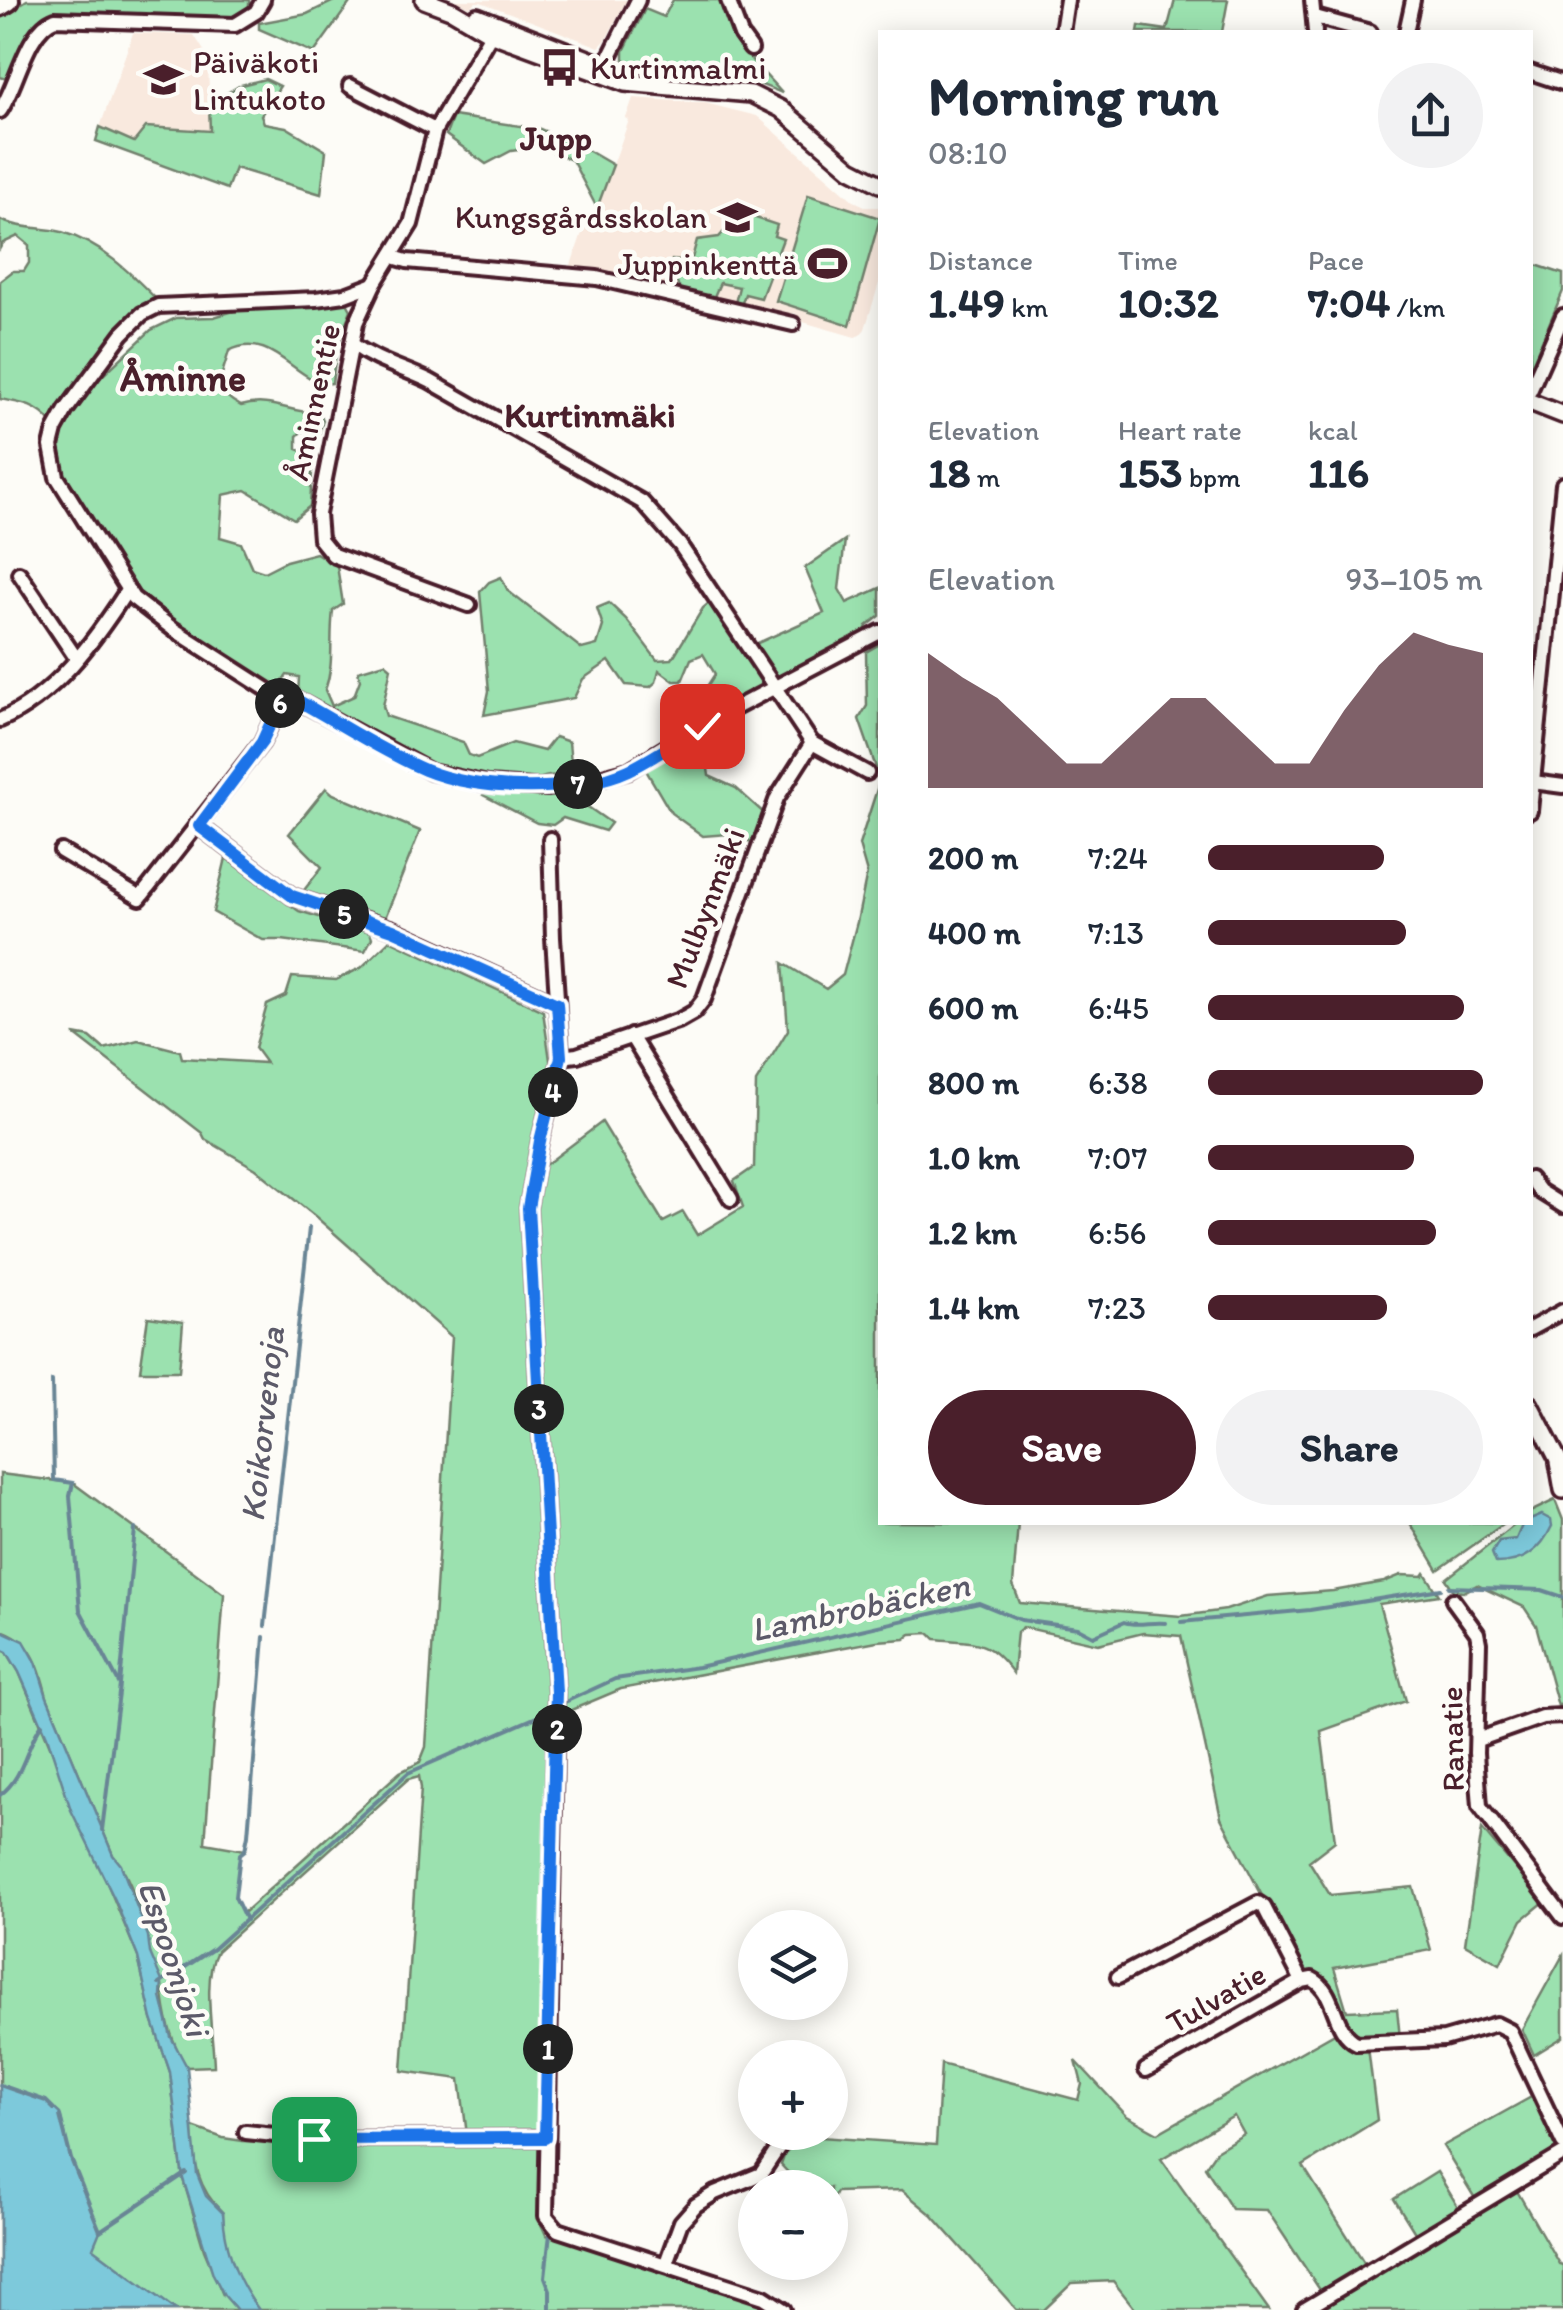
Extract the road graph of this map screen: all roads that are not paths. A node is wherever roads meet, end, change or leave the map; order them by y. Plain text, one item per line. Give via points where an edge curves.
1 (8, 0) edge
2 (263, 0) edge
3 (424, 0) edge
4 (638, 0) edge
5 (728, 0) edge
6 (1067, 0) edge
7 (1312, 0) edge
8 (1413, 0) edge
9 (0, 5) edge
10 (1315, 17) junction
11 (494, 29) junction
12 (1062, 30) edge
13 (1314, 30) edge
14 (1363, 30) edge
15 (1406, 30) edge
16 (751, 49) dead end
17 (603, 70) junction
18 (1533, 73) edge
19 (1563, 83) edge
20 (350, 86) dead end
21 (0, 111) edge
22 (435, 130) junction
23 (878, 183) edge
24 (393, 257) junction
25 (374, 284) junction
26 (1563, 316) edge
27 (793, 324) dead end
28 (352, 344) junction
29 (1533, 385) edge
30 (1533, 403) edge
31 (1563, 415) edge
32 (1563, 484) edge
33 (19, 573) dead end
34 (126, 592) junction
35 (1557, 601) edge
36 (470, 605) dead end
37 (878, 633) edge
38 (76, 658) junction
39 (774, 688) junction
40 (282, 698) junction
41 (0, 720) edge
42 (812, 743) junction
43 (867, 772) dead end
44 (1533, 782) joint
45 (1563, 786) edge
46 (199, 826) junction
47 (550, 839) dead end
48 (60, 852) dead end
49 (557, 1004) junction
50 (632, 1036) junction
51 (561, 1057) junction
52 (1533, 1183) edge
53 (731, 1198) dead end
54 (1563, 1206) edge
55 (1563, 1311) edge
56 (1533, 1327) edge
57 (1533, 1411) edge
58 (1560, 1463) edge
59 (1563, 1490) edge
60 (1452, 1600) dead end
61 (1563, 1716) edge
62 (1476, 1740) junction
63 (1563, 1917) edge
64 (1118, 1976) dead end
65 (1302, 1981) junction
66 (1146, 2070) dead end
67 (246, 2132) dead end
68 (545, 2138) junction
69 (1563, 2142) edge
70 (777, 2150) edge
71 (1563, 2154) edge
72 (666, 2262) junction
73 (784, 2310) edge
74 (1304, 2310) edge

1 - 9 main road
2 - 21 street via 235,25 44,23
3 - 11 street
4 - 17 street
5 - 16 street
6 - 12 street
7 - 10 street
8 - 15 street
10 - 13 street
10 - 14 street
11 - 17 street
11 - 22 street, Åminnentie
17 - 23 street via 643,84 751,94 781,108 851,169
18 - 19 street
20 - 22 street
22 - 24 street, Åminnentie via 416,211
24 - 25 street, Åminnentie
24 - 27 street via 598,278
25 - 28 street, Åminnentie
25 - 34 street via 316,299 158,306 122,334 66,410 51,446 58,477
26 - 29 street
28 - 36 street, Åminnentie via 318,514 320,539 346,562
28 - 39 street via 642,502 682,549
30 - 31 street
32 - 35 street
33 - 38 street
34 - 38 street
34 - 40 street
35 - 44 street
37 - 39 street
38 - 41 street via 49,687
39 - 40 street via 629,770 547,788 424,770
39 - 42 street
40 - 46 street via 262,742
42 - 43 street
42 - 50 street, Mulbynmäki via 776,798 704,999 680,1020
44 - 45 street
46 - 48 street via 140,898
46 - 49 street via 292,896 393,930
47 - 49 street
49 - 51 street
50 - 51 street, Mulbynmäki
50 - 53 street
51 - 68 street via 528,1208 556,1692
52 - 54 street
55 - 56 street
57 - 58 street
58 - 59 street
60 - 62 street, Ranatie via 1479,1643
61 - 62 street
62 - 63 street, Ranatie via 1484,1814
64 - 65 street via 1258,1903
65 - 66 street, Tulvatie
65 - 69 street, Tulvatie via 1323,1986 1345,2036 1357,2043 1444,2039 1504,2026
67 - 68 street via 314,2139
68 - 72 street via 544,2206 553,2227
70 - 72 street via 761,2174 696,2205 681,2222
71 - 74 street
72 - 73 street

